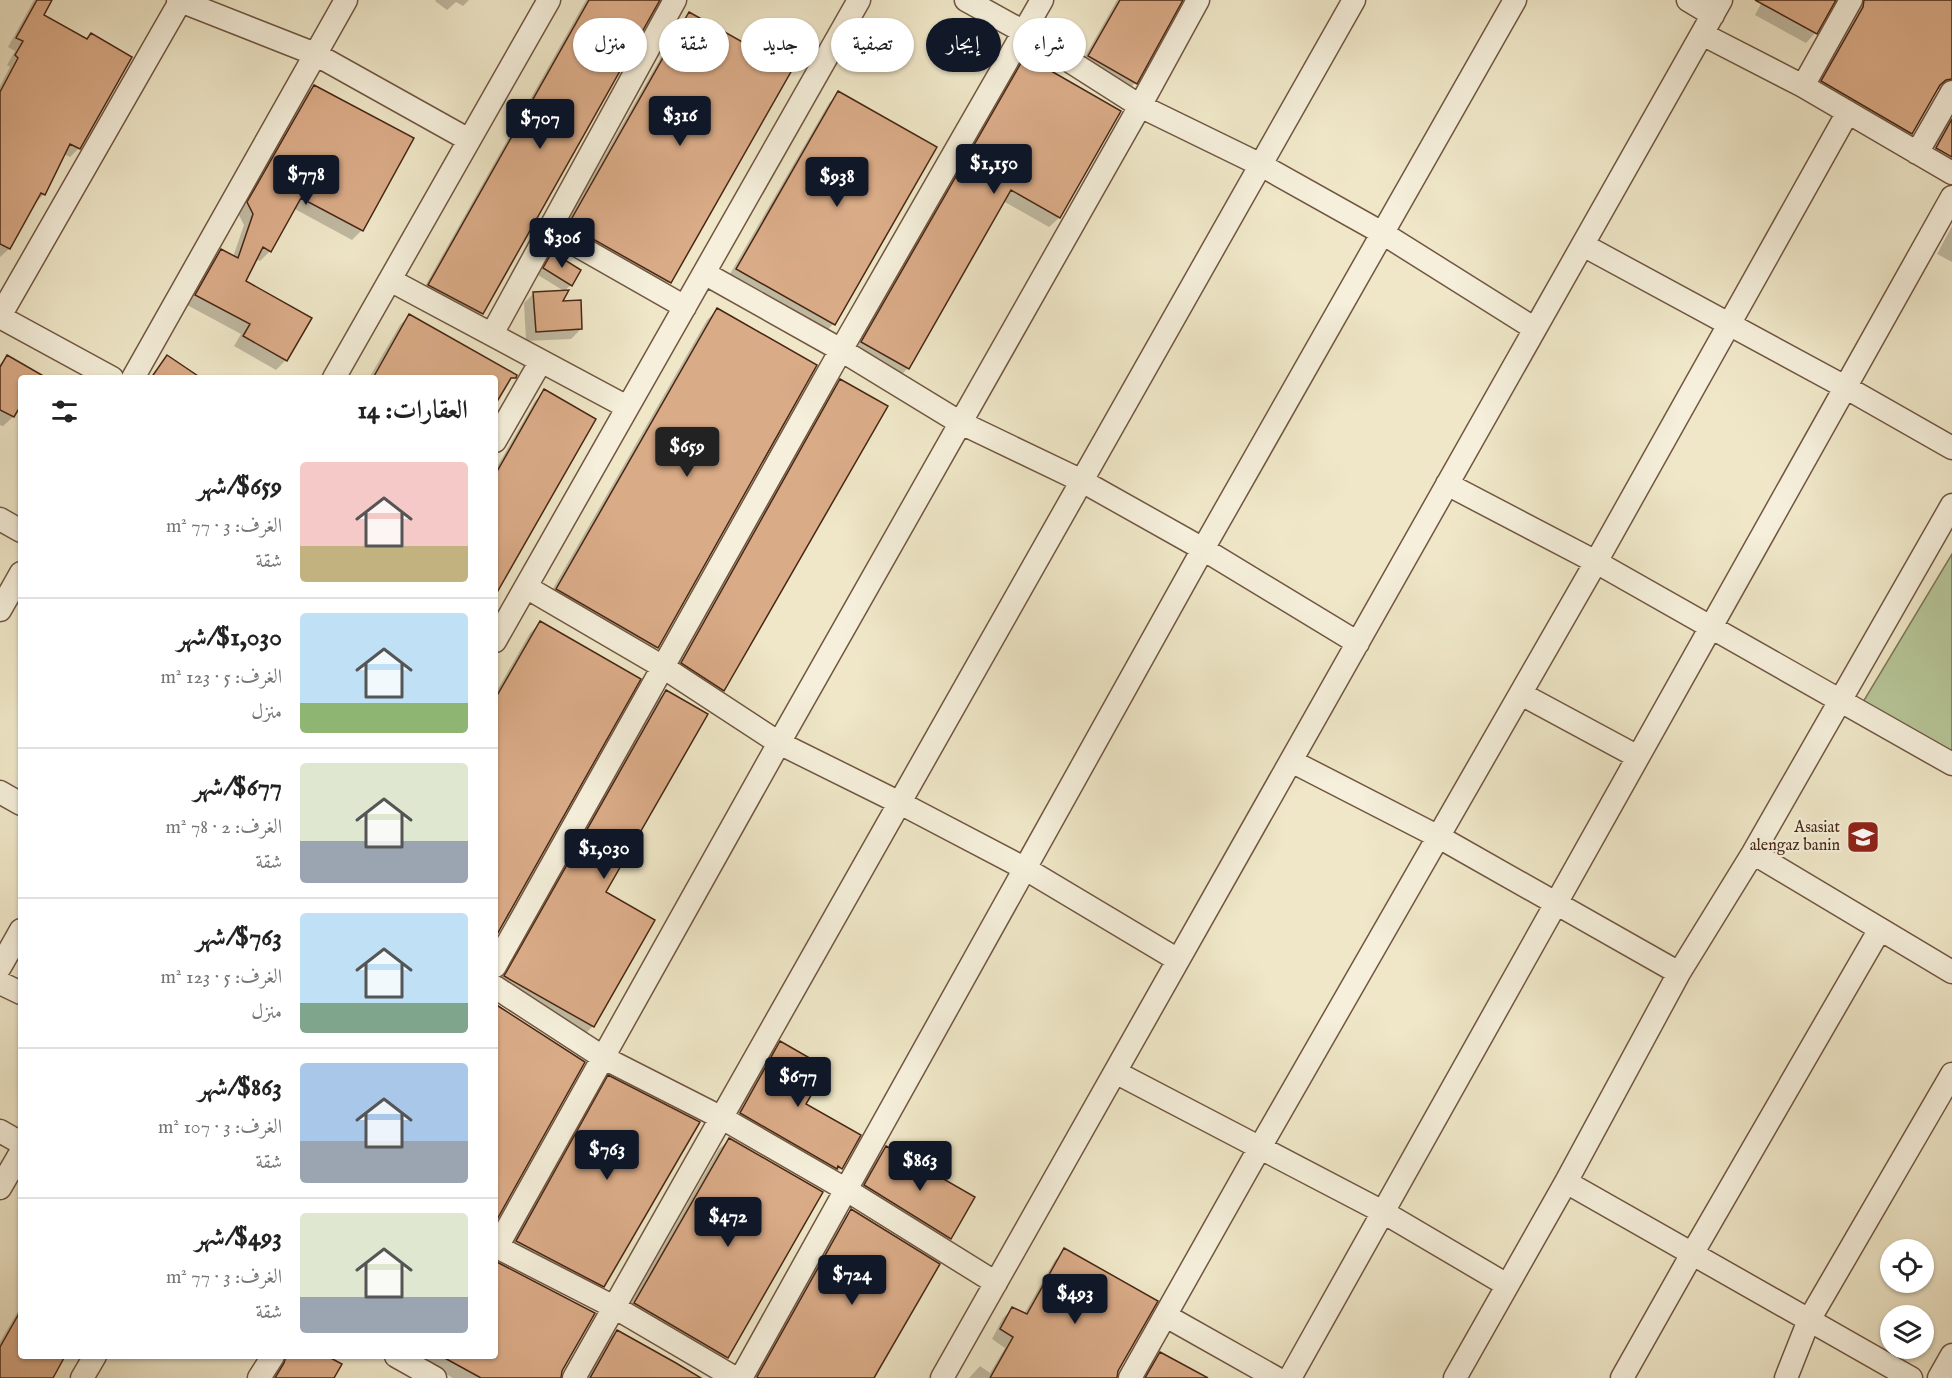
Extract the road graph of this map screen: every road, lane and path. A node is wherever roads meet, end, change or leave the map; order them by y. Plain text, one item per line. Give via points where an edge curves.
1 (180, 0) edge
2 (346, 0) edge
3 (549, 0) edge
4 (675, 0) edge
5 (859, 0) edge
6 (966, 0) edge
7 (1042, 0) edge
8 (1198, 0) edge
9 (1354, 0) edge
10 (1515, 0) edge
11 (1688, 0) edge
12 (1851, 0) edge
13 (1712, 16) edge
14 (1032, 18) edge
15 (1013, 26) edge
16 (1013, 51) edge
17 (315, 54) junction
18 (1086, 72) edge
19 (1803, 86) junction
20 (1952, 92) edge
21 (1140, 106) junction
22 (1848, 112) junction
23 (469, 140) junction
24 (1917, 153) junction
25 (1261, 165) junction
26 (1952, 173) edge
27 (1952, 197) edge
28 (549, 230) junction
29 (1384, 234) junction
30 (1583, 245) junction
31 (704, 273) junction
32 (390, 280) junction
33 (685, 307) junction
34 (0, 316) edge
35 (1729, 323) junction
36 (1535, 329) junction
37 (492, 334) junction
38 (841, 350) junction
39 (541, 361) junction
40 (107, 375) edge
41 (135, 375) edge
42 (336, 375) edge
43 (1845, 387) junction
44 (627, 407) junction
45 (959, 422) junction
46 (498, 436) edge
47 (1952, 448) edge
48 (1082, 481) junction
49 (1447, 484) junction
50 (1952, 506) edge
51 (0, 519) edge
52 (18, 529) edge
53 (1203, 549) junction
54 (1596, 561) junction
55 (18, 578) edge
56 (526, 587) junction
57 (0, 610) edge
58 (1711, 628) junction
59 (498, 636) edge
60 (1358, 643) junction
61 (663, 667) junction
62 (1521, 694) junction
63 (1841, 700) junction
64 (779, 742) junction
65 (1638, 757) junction
66 (1291, 761) junction
67 (1952, 764) edge
68 (0, 792) edge
69 (18, 802) edge
70 (900, 802) junction
71 (1439, 837) junction
72 (1753, 853) junction
73 (1024, 868) junction
74 (1556, 903) junction
75 (1880, 929) junction
76 (18, 935) edge
77 (1178, 960) junction
78 (498, 961) edge
79 (0, 967) edge
80 (1952, 972) edge
81 (1679, 973) junction
82 (0, 982) edge
83 (498, 989) edge
84 (18, 991) edge
85 (604, 1058) junction
86 (1115, 1072) junction
87 (1952, 1074) edge
88 (722, 1118) junction
89 (0, 1131) edge
90 (18, 1141) edge
91 (1259, 1149) junction
92 (18, 1157) edge
93 (1566, 1182) junction
94 (0, 1188) edge
95 (845, 1189) junction
96 (1383, 1212) junction
97 (498, 1243) edge
98 (498, 1247) edge
99 (1692, 1254) junction
100 (996, 1283) junction
101 (1507, 1285) junction
102 (614, 1307) junction
103 (1166, 1316) junction
104 (1809, 1320) junction
105 (1952, 1355) edge
106 (93, 1359) edge
107 (271, 1359) edge
108 (400, 1359) edge
109 (423, 1375) edge
110 (82, 1378) edge
111 (260, 1378) edge
112 (574, 1378) edge
113 (735, 1378) edge
114 (741, 1378) edge
115 (942, 1378) edge
116 (1130, 1378) edge
117 (1276, 1378) edge
118 (1290, 1378) edge
119 (1455, 1378) edge
120 (1622, 1378) edge
121 (1786, 1378) edge
122 (1911, 1378) edge
123 (1939, 1378) edge

1 - 17 street
1 - 34 street
2 - 17 street
3 - 23 street
4 - 28 street
5 - 31 street
6 - 15 street
7 - 14 street
8 - 21 street
9 - 25 street
10 - 29 street
11 - 13 street
12 - 19 street
13 - 19 street
13 - 30 street
16 - 38 street
17 - 23 street
17 - 41 street
18 - 21 street
19 - 22 street
20 - 24 street
21 - 25 street
21 - 45 street
22 - 24 street
22 - 35 street
23 - 32 street
24 - 26 street
25 - 29 street
25 - 48 street
27 - 43 street
28 - 33 street
28 - 37 street
29 - 36 street
29 - 53 street
30 - 35 street
30 - 36 street
31 - 33 street
31 - 38 street
32 - 37 street
32 - 42 street
33 - 44 street
34 - 40 street
35 - 43 street
35 - 54 street
36 - 49 street
37 - 39 street
38 - 45 street
38 - 61 street
39 - 44 street
39 - 46 street
43 - 47 street
43 - 58 street
44 - 56 street
45 - 48 street
45 - 64 street
48 - 53 street
48 - 70 street
49 - 54 street
49 - 60 street
50 - 63 street
51 - 52 street
53 - 60 street
53 - 73 street
54 - 58 street
54 - 62 street
55 - 57 street
56 - 59 street
56 - 61 street
58 - 63 street
58 - 65 street
60 - 66 street
61 - 64 street
61 - 78 street
62 - 65 street
62 - 71 street
63 - 67 street
63 - 72 street
64 - 70 street
64 - 85 street
65 - 74 street
66 - 71 street
66 - 77 street
68 - 69 street
70 - 73 street
70 - 88 street
71 - 74 street
71 - 91 street
72 - 75 street
72 - 81 street
73 - 77 street
73 - 95 street
74 - 81 street
74 - 96 street
75 - 80 street
75 - 99 street
76 - 79 street
77 - 86 street
81 - 93 street
82 - 84 street
83 - 85 street
85 - 88 street
85 - 97 street
86 - 91 street
86 - 100 street
87 - 104 street
88 - 95 street
88 - 102 street
89 - 90 street
91 - 96 street
91 - 103 street
92 - 94 street
93 - 99 street
93 - 101 street
95 - 100 street
95 - 114 street
96 - 101 street
96 - 118 street
98 - 102 street
99 - 104 street
99 - 120 street
100 - 115 street
101 - 119 street
102 - 112 street
102 - 113 street
103 - 116 street
103 - 117 street
104 - 121 street
104 - 122 street
105 - 123 street
106 - 110 street
107 - 111 street
108 - 109 street

